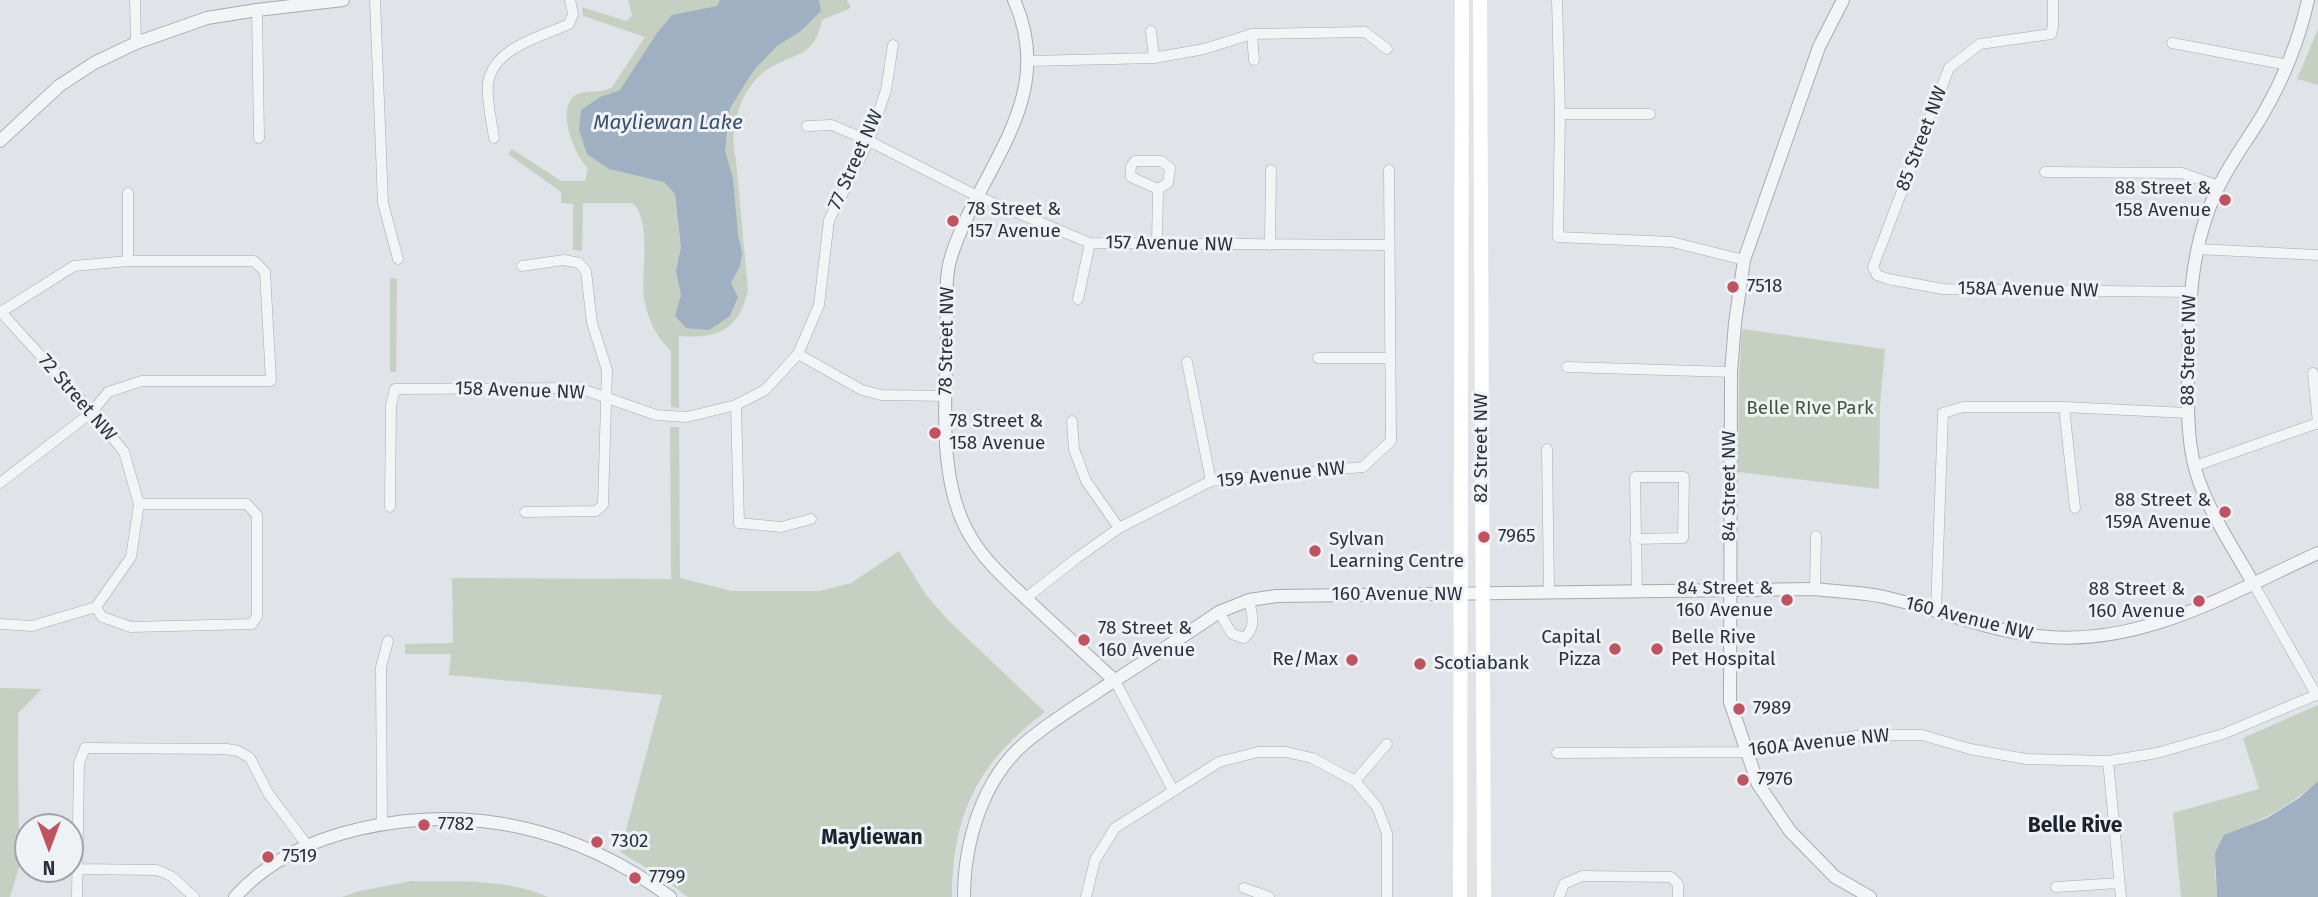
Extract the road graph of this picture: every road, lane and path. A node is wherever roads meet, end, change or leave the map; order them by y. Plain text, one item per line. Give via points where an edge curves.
1 (135, 0) edge
2 (343, 0) edge
3 (375, 0) edge
4 (570, 0) edge
5 (1014, 0) edge
6 (1462, 0) edge
7 (1480, 0) edge
8 (1486, 0) edge
9 (1558, 0) edge
10 (1843, 0) edge
11 (2053, 0) edge
12 (2308, 0) edge
13 (307, 2) edge
14 (257, 10) junction
15 (1151, 31) dead end
16 (1252, 34) junction
17 (1481, 38) junction
18 (136, 43) junction
19 (2172, 43) dead end
20 (893, 45) dead end
21 (1387, 49) dead end
22 (1154, 58) junction
23 (1254, 60) dead end
24 (1029, 61) junction
25 (2288, 65) junction
26 (1560, 114) junction
27 (1650, 114) dead end
28 (807, 126) dead end
29 (1, 137) edge
30 (259, 138) dead end
31 (494, 138) dead end
32 (869, 141) junction
33 (1271, 170) dead end
34 (1389, 170) dead end
35 (2045, 172) dead end
36 (2219, 186) junction
37 (1158, 189) dead end
38 (128, 193) dead end
39 (979, 197) junction
40 (1090, 243) junction
41 (1157, 245) junction
42 (1270, 245) junction
43 (1389, 245) junction
44 (2197, 249) junction
45 (2318, 255) edge
46 (398, 260) dead end
47 (1744, 260) junction
48 (128, 261) junction
49 (522, 266) dead end
50 (1873, 267) joint
51 (2190, 292) junction
52 (1078, 299) dead end
53 (1, 312) edge
54 (798, 354) junction
55 (1318, 358) dead end
56 (1390, 358) junction
57 (1187, 362) dead end
58 (1567, 367) dead end
59 (1731, 372) junction
60 (2313, 373) dead end
61 (604, 396) junction
62 (946, 396) junction
63 (736, 405) junction
64 (2064, 407) junction
65 (92, 412) junction
66 (2188, 413) junction
67 (1072, 421) dead end
68 (2318, 423) edge
69 (1546, 449) dead end
70 (2194, 466) junction
71 (1211, 481) junction
72 (0, 483) edge
73 (139, 504) junction
74 (390, 507) dead end
75 (2075, 508) dead end
76 (525, 512) dead end
77 (811, 519) dead end
78 (1119, 528) junction
79 (1816, 536) dead end
80 (1635, 539) junction
81 (2318, 553) edge
82 (2253, 583) junction
83 (1730, 589) junction
84 (1815, 589) junction
85 (1637, 591) junction
86 (1549, 593) junction
87 (1484, 594) junction
88 (1459, 595) junction
89 (1026, 598) junction
90 (1249, 600) junction
91 (96, 607) junction
92 (1936, 611) junction
93 (1219, 612) junction
94 (0, 624) edge
95 (388, 641) dead end
96 (1115, 681) junction
97 (2317, 694) edge
98 (1388, 744) dead end
99 (1747, 752) junction
100 (1556, 753) dead end
101 (2108, 761) junction
102 (1355, 781) junction
103 (1173, 790) junction
104 (79, 813) edge
105 (382, 824) junction
106 (307, 845) junction
107 (84, 869) edge
108 (2119, 883) junction
109 (2056, 887) dead end
110 (1244, 888) dead end
111 (194, 897) edge
112 (235, 897) edge
113 (670, 897) edge
114 (964, 897) edge
115 (1086, 897) edge
116 (1269, 897) edge
117 (1387, 897) edge
118 (1460, 897) edge
119 (1484, 897) edge
120 (1559, 897) edge
121 (1678, 897) edge
122 (1870, 897) edge
123 (2121, 897) edge

1 - 18 street
2 - 13 street
3 - 46 street via 383,203
4 - 31 street via 573,14 569,24 508,51 493,69 488,85
5 - 24 street, 78 Street NW
6 - 88 main road, 82 Street NW
7 - 17 main road, 82 Street NW
8 - 17 main road
9 - 26 street
10 - 47 street, 84 Street NW via 1819,47
11 - 50 street, 85 Street NW via 2051,34 1979,44 1950,68
12 - 25 street, 88 Street NW
13 - 14 street
14 - 18 street via 207,18
14 - 30 street
15 - 22 street
16 - 21 street via 1365,32
16 - 22 street
16 - 23 street
17 - 87 main road, 82 Street NW
18 - 29 street via 59,86
19 - 25 street
20 - 32 street, 77 Street NW via 886,90
22 - 24 street
24 - 39 street, 78 Street NW via 1018,114
25 - 36 street, 88 Street NW
26 - 27 street
26 - 47 street via 1558,237 1672,242
28 - 32 street, 157 Avenue NW via 832,125
32 - 39 street, 157 Avenue NW
32 - 54 street, 77 Street NW via 829,220 819,305
33 - 42 street
34 - 43 street
35 - 36 street via 2182,173
36 - 44 street, 88 Street NW
37 - 41 street
38 - 48 street
39 - 40 street, 157 Avenue NW
39 - 62 street, 78 Street NW via 950,260
40 - 41 street, 157 Avenue NW
40 - 52 street
41 - 42 street, 157 Avenue NW
42 - 43 street, 157 Avenue NW
43 - 56 street
44 - 45 street
44 - 51 street, 88 Street NW
47 - 59 street, 84 Street NW
48 - 53 street via 74,266
48 - 65 street via 254,261 265,272 271,381 142,381 108,392
49 - 61 street via 564,260 579,263 586,271 592,323 607,370
50 - 51 street, 158A Avenue NW via 1877,275 1888,279 1943,289
51 - 66 street, 88 Street NW
53 - 65 street, 72 Street NW
54 - 62 street via 862,390 881,395
54 - 63 street, 158 Avenue NW via 765,390
55 - 56 street
56 - 71 street, 159 Avenue NW via 1391,441 1363,467
57 - 71 street
58 - 59 street
59 - 83 street, 84 Street NW
60 - 68 street
61 - 63 street, 158 Avenue NW via 656,415 687,417
61 - 74 street, 158 Avenue NW via 579,388 395,389
61 - 76 street via 603,505 596,511
62 - 89 street, 78 Street NW via 947,463 955,503 971,539
63 - 77 street via 739,523 781,527
64 - 66 street
64 - 75 street
64 - 92 street via 1963,407 1943,413
65 - 72 street
65 - 73 street, 72 Street NW via 124,452
66 - 70 street, 88 Street NW
67 - 78 street via 1074,449 1086,481
68 - 70 street
69 - 86 street
70 - 82 street, 88 Street NW
71 - 78 street, 159 Avenue NW
73 - 91 street, 72 Street NW via 131,557
73 - 91 street via 247,504 257,515 257,616 252,624 131,627 102,617
78 - 89 street, 159 Avenue NW
79 - 84 street
80 - 80 street via 1635,477 1684,477 1683,538
80 - 85 street
81 - 82 street, 160 Avenue NW
82 - 92 street, 160 Avenue NW via 2174,620 2124,634 2075,639 1993,628
82 - 97 street, 88 Street NW
83 - 84 street, 160 Avenue NW
83 - 85 street, 160 Avenue NW
83 - 99 street, 84 Street NW via 1730,702
84 - 92 street, 160 Avenue NW via 1882,597
85 - 86 street, 160 Avenue NW
86 - 87 street, 160 Avenue NW
87 - 88 street, 160 Avenue NW
87 - 119 main road, 82 Street NW
88 - 90 street, 160 Avenue NW
88 - 118 main road, 82 Street NW
89 - 96 street, 78 Street NW
90 - 93 street, 160 Avenue NW
90 - 93 street via 1254,623 1244,638 1231,634
91 - 94 street via 32,626
93 - 96 street, 160 Avenue NW
95 - 105 street via 382,667
96 - 103 street, 78 Street NW
96 - 114 street, 160 Avenue NW via 1023,745 1000,772 971,834
97 - 101 street, 160A Avenue NW via 2223,734
98 - 102 street
99 - 100 street, 160A Avenue NW
99 - 101 street, 160A Avenue NW via 1863,735 1922,735 2026,759
99 - 122 street, 84 Street NW via 1758,784 1790,831 1835,877
101 - 108 street
102 - 103 street via 1312,758 1258,752 1219,762
102 - 117 street via 1377,807 1387,833
103 - 115 street via 1115,828 1095,860
104 - 106 street via 79,763 85,748 227,749 250,758 268,793
105 - 106 street
105 - 113 street via 458,819 531,829 603,855
106 - 112 street via 271,865
107 - 111 street via 157,870
108 - 109 street
108 - 123 street
110 - 116 street
120 - 121 street via 1564,884 1582,876 1671,877 1678,884

